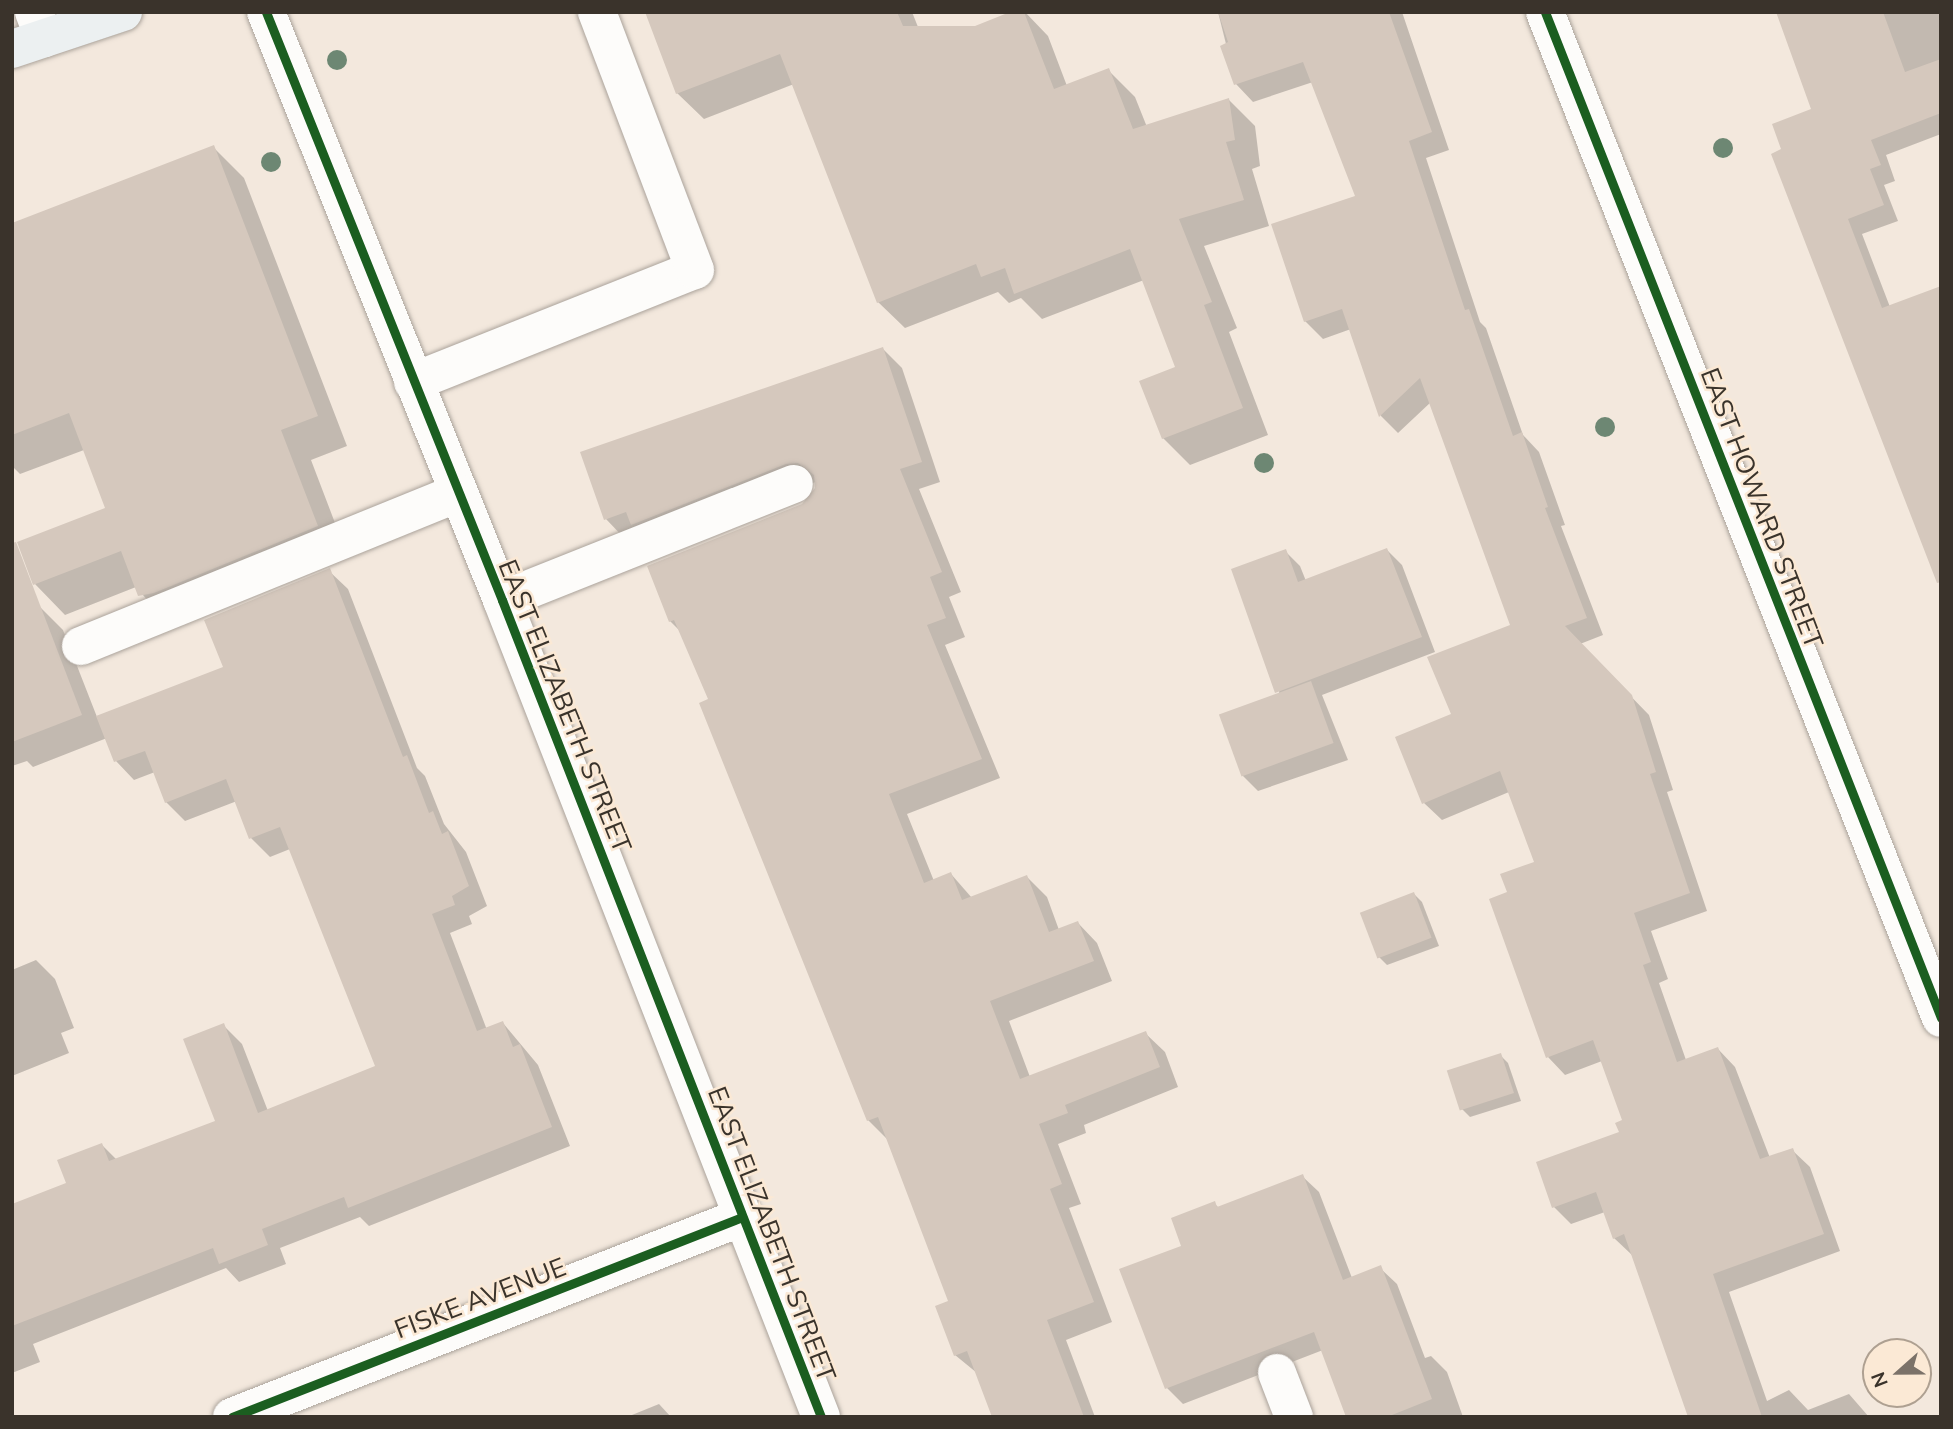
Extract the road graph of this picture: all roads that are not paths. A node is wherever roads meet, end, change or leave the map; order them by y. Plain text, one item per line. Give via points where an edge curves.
1 (123, 12) edge
2 (265, 12) edge
3 (597, 12) edge
4 (1545, 12) edge
5 (30, 33) edge
6 (413, 382) junction
7 (794, 484) dead end
8 (457, 493) junction
9 (502, 600) junction
10 (81, 646) dead end
11 (1941, 1018) edge
12 (742, 1217) junction
13 (1277, 1373) dead end
14 (232, 1417) edge
15 (821, 1417) edge
16 (1294, 1417) edge

1 - 5 main road
2 - 6 street, EAST ELIZABETH STREET
3 - 6 street via 695,270
4 - 11 street, EAST HOWARD STREET
6 - 8 street, EAST ELIZABETH STREET
7 - 9 street
8 - 9 street, EAST ELIZABETH STREET
8 - 10 street
9 - 12 street, EAST ELIZABETH STREET
12 - 14 street, FISKE AVENUE
12 - 15 street, EAST ELIZABETH STREET
13 - 16 street

